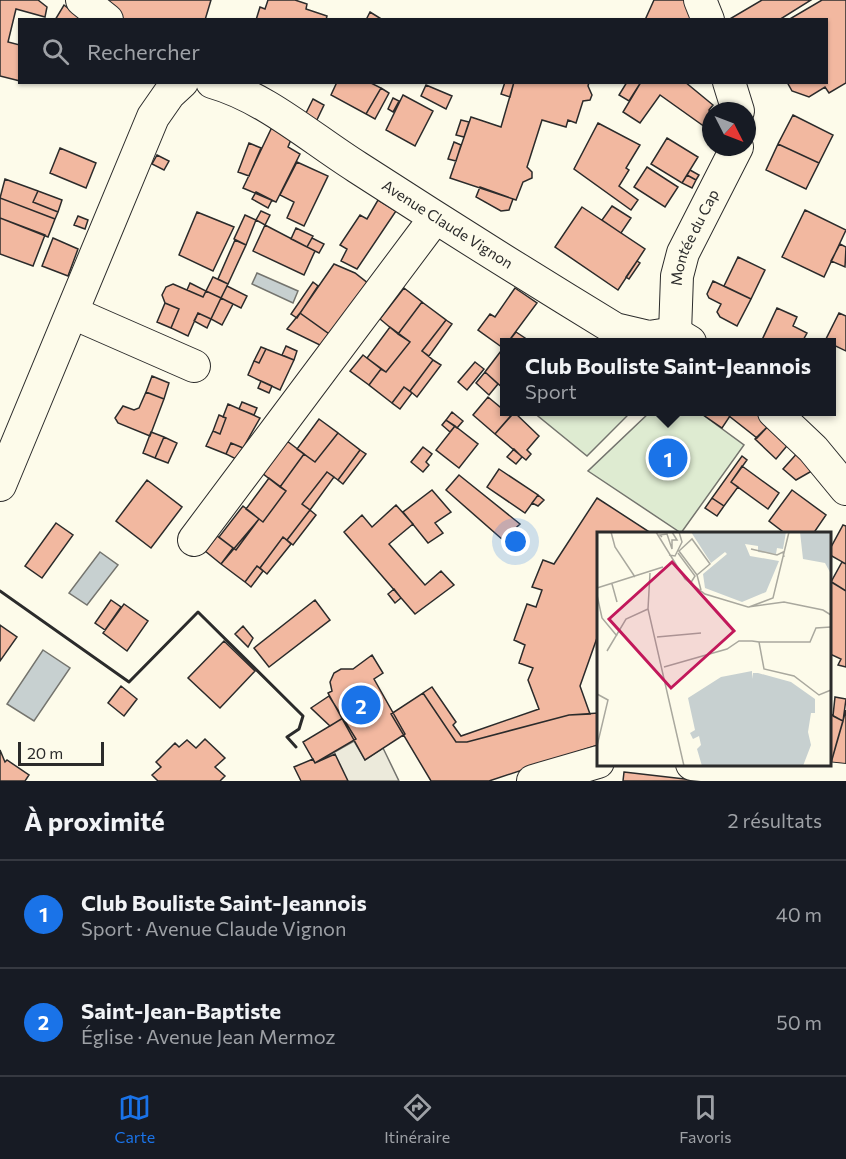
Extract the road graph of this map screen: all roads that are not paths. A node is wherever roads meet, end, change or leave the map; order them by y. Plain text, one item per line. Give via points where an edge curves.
1 (82, 0) edge
2 (700, 0) edge
3 (104, 18) edge
4 (707, 18) edge
5 (180, 84) edge
6 (218, 84) edge
7 (730, 84) edge
8 (735, 102) edge
9 (732, 156) edge
10 (435, 218) junction
11 (73, 313) junction
12 (682, 338) edge
13 (194, 366) dead end
14 (779, 416) edge
15 (0, 485) edge
16 (846, 489) edge
17 (194, 540) dead end
18 (702, 766) edge
19 (591, 768) edge
20 (846, 780) edge
21 (533, 781) edge

1 - 3 street
2 - 4 street
5 - 11 street via 153,117
6 - 10 street, Avenue Claude Vignon via 275,112
7 - 8 street
9 - 12 street, Montée du Cap via 683,253 677,276
10 - 12 street, Avenue Claude Vignon via 615,329 649,337
10 - 17 street
11 - 13 street
11 - 15 street
14 - 16 street
18 - 20 street
19 - 21 street

